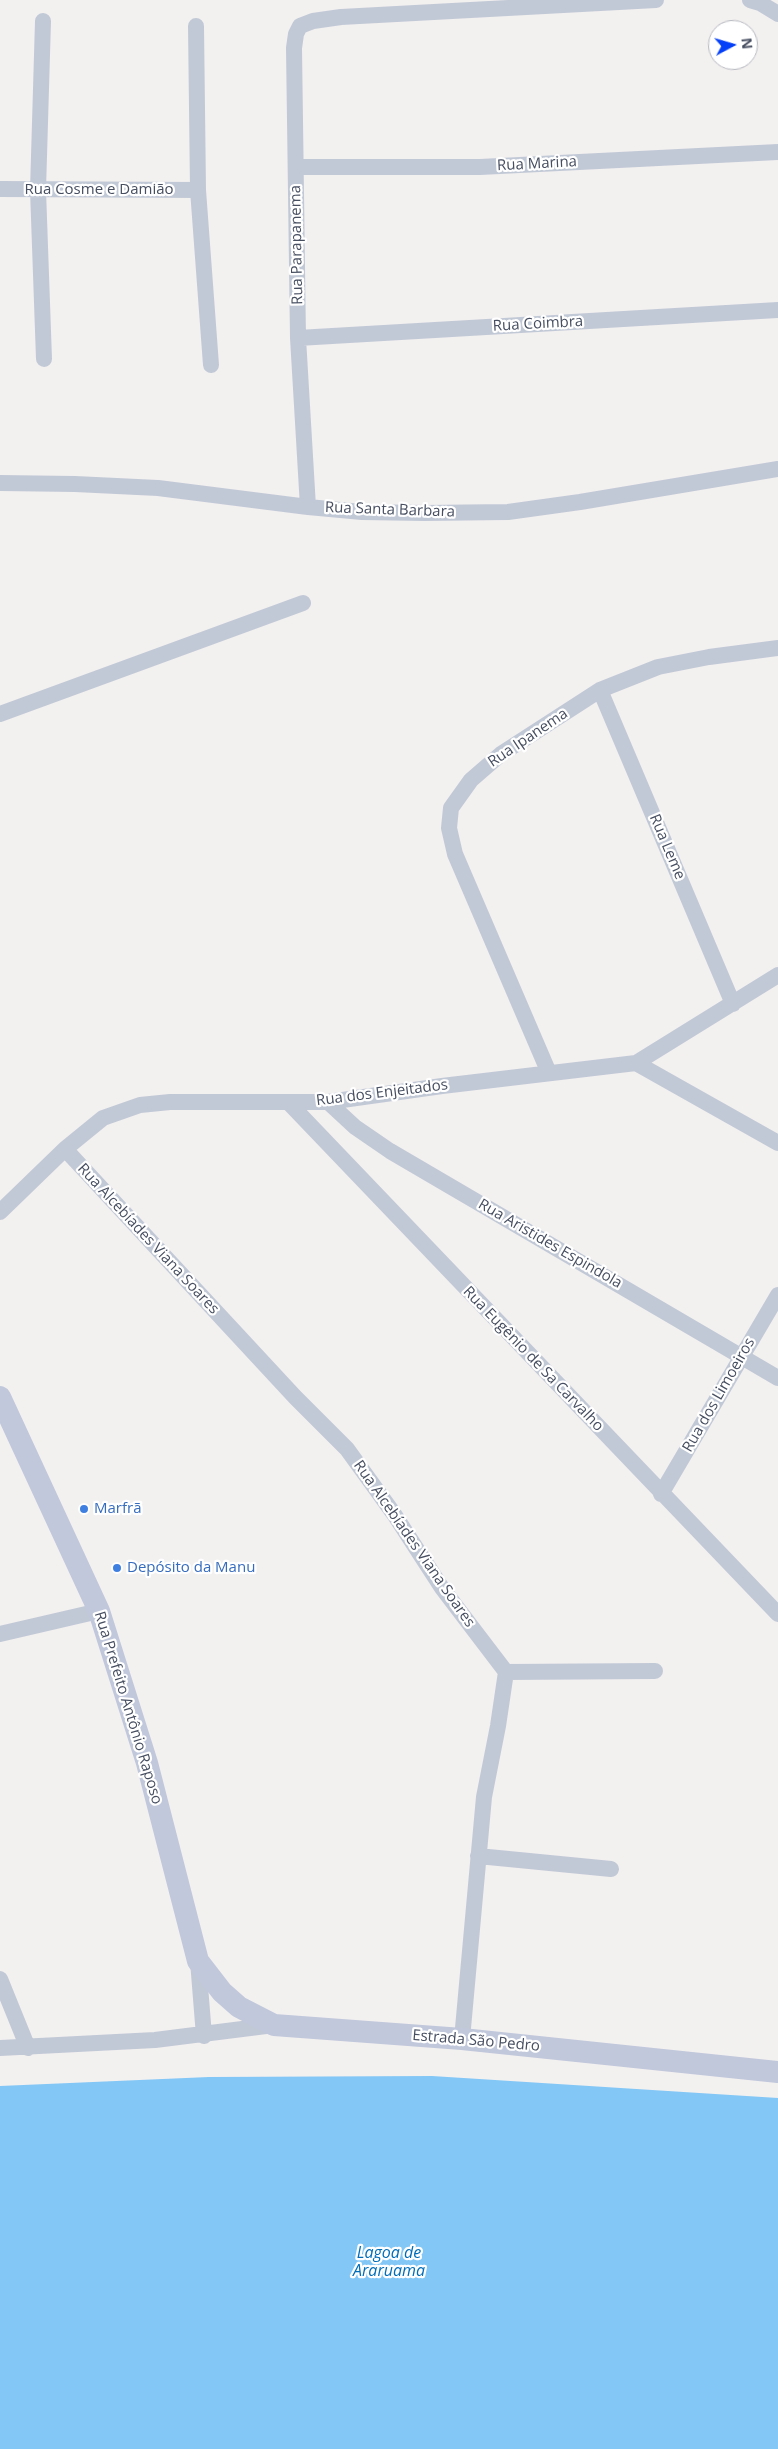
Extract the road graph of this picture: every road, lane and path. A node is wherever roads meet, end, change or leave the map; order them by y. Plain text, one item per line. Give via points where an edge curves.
1 (656, 0) edge
2 (750, 0) edge
3 (778, 14) edge
4 (43, 21) dead end
5 (196, 26) dead end
6 (778, 152) edge
7 (297, 167) junction
8 (0, 189) edge
9 (38, 190) junction
10 (198, 190) junction
11 (778, 310) edge
12 (298, 338) junction
13 (44, 359) dead end
14 (212, 365) dead end
15 (778, 469) edge
16 (0, 483) edge
17 (308, 506) junction
18 (303, 603) dead end
19 (778, 649) edge
20 (600, 690) junction
21 (0, 714) edge
22 (778, 976) edge
23 (733, 1004) junction
24 (636, 1063) junction
25 (549, 1073) junction
26 (328, 1102) junction
27 (289, 1103) junction
28 (778, 1143) edge
29 (64, 1149) junction
30 (0, 1212) edge
31 (778, 1295) edge
32 (742, 1356) junction
33 (778, 1378) edge
34 (0, 1397) edge
35 (661, 1494) junction
36 (99, 1611) junction
37 (778, 1614) edge
38 (0, 1634) edge
39 (655, 1671) dead end
40 (506, 1672) junction
41 (478, 1856) junction
42 (610, 1869) dead end
43 (198, 1961) junction
44 (0, 1979) edge
45 (274, 2025) junction
46 (204, 2036) junction
47 (462, 2039) junction
48 (0, 2048) edge
49 (28, 2048) junction
50 (778, 2072) edge

1 - 7 street, Rua Parapanema via 341,17 300,26 294,48
2 - 3 street
4 - 9 street
5 - 10 street
6 - 7 street, Rua Marina via 480,167
7 - 12 street, Rua Parapanema
8 - 9 street, Rua Cosme e Damião
9 - 10 street, Rua Cosme e Damião
9 - 13 street
10 - 14 street
11 - 12 street, Rua Coimbra
12 - 17 street, Rua Parapanema
15 - 17 street, Rua Santa Barbara via 508,512 362,512
16 - 17 street, Rua Santa Barbara via 158,488
18 - 21 street
19 - 20 street, Rua Ipanema via 658,667
20 - 23 street, Rua Leme
20 - 25 street, Rua Ipanema via 501,754 471,780 451,808 449,828 455,854
22 - 23 street, Rua dos Enjeitados
23 - 24 street, Rua dos Enjeitados
24 - 25 street, Rua dos Enjeitados
24 - 28 street
25 - 26 street, Rua dos Enjeitados
26 - 27 street, Rua dos Enjeitados
26 - 32 street, Rua Aristides Espindola via 355,1127 390,1152
27 - 29 street, Rua dos Enjeitados via 170,1102 140,1105 102,1118
27 - 35 street, Rua Eugênio de Sa Carvalho
29 - 30 street, Rua dos Enjeitados
29 - 40 street, Rua Alcebíades Viana Soares via 347,1449 442,1588
31 - 32 street, Rua dos Limoeiros
32 - 33 street, Rua Aristides Espindola
32 - 35 street, Rua dos Limoeiros
34 - 36 street, Rua Prefeito Antônio Raposo
35 - 37 street, Rua Eugênio de Sa Carvalho
36 - 38 street
36 - 43 street, Rua Prefeito Antônio Raposo via 144,1754
39 - 40 street
40 - 41 street via 484,1797
41 - 42 street
41 - 47 street
43 - 45 street, Estrada São Pedro via 222,1992 239,2007
43 - 46 street, Rua Prefeito Antônio Raposo
44 - 49 street
45 - 46 street
45 - 47 street, Estrada São Pedro
46 - 49 street
47 - 50 street, Estrada São Pedro
48 - 49 street

